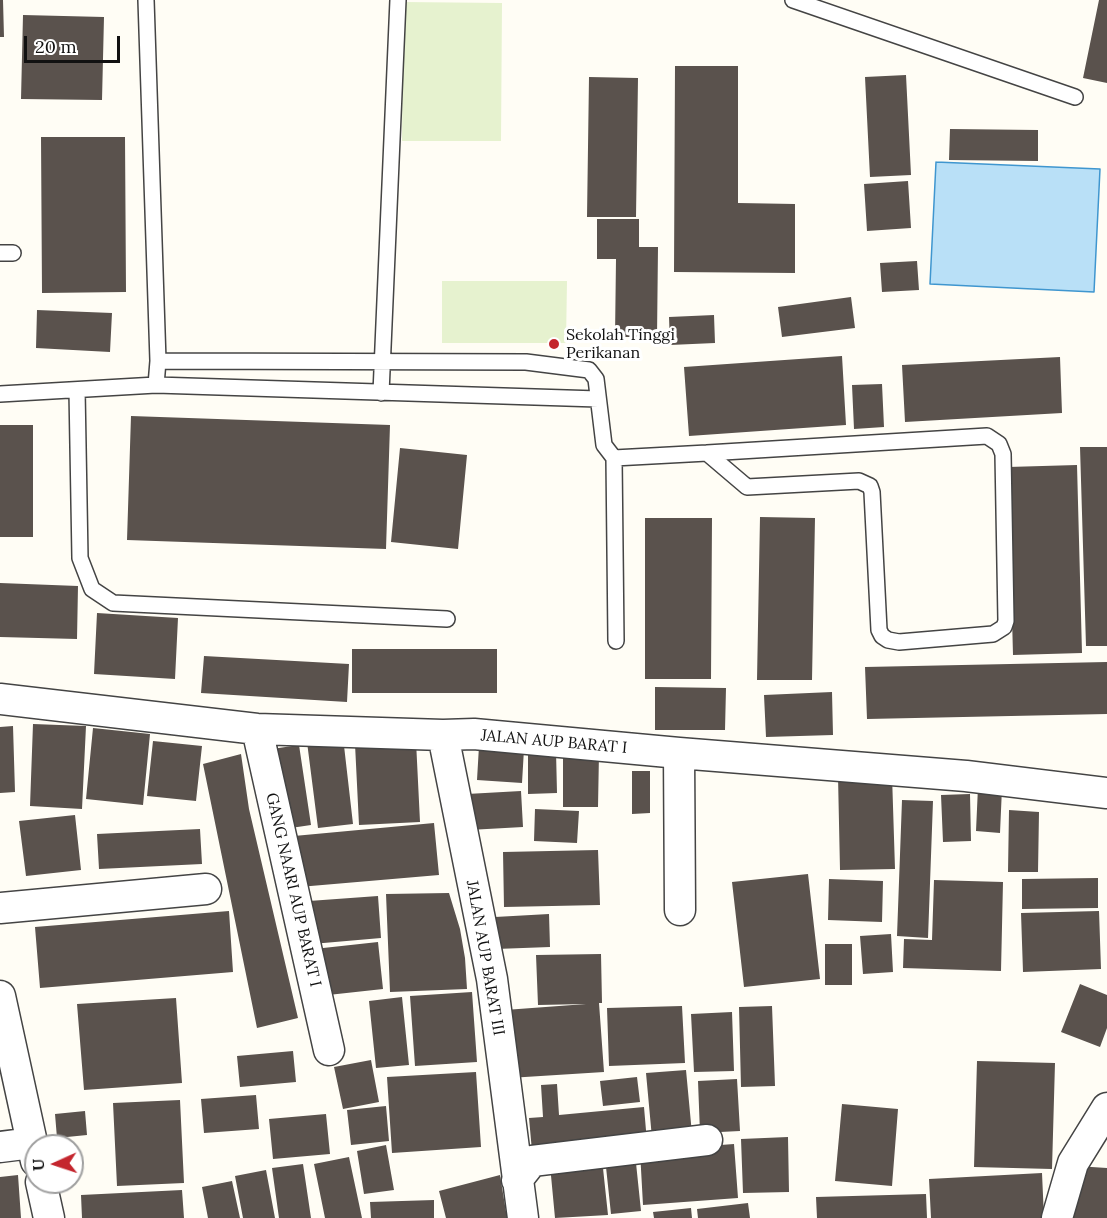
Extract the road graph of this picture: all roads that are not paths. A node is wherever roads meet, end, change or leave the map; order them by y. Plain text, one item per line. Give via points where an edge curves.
1 (146, 0) edge
2 (398, 0) edge
3 (794, 0) edge
4 (1075, 97) dead end
5 (158, 361) junction
6 (383, 362) junction
7 (156, 385) junction
8 (76, 390) junction
9 (381, 393) junction
10 (0, 394) edge
11 (598, 399) junction
12 (706, 453) junction
13 (614, 458) junction
14 (447, 619) dead end
15 (616, 641) dead end
16 (0, 699) edge
17 (257, 729) junction
18 (442, 735) junction
19 (679, 753) junction
20 (1107, 793) edge
21 (206, 889) dead end
22 (0, 908) edge
23 (680, 910) dead end
24 (0, 996) edge
25 (329, 1050) dead end
26 (1107, 1108) edge
27 (30, 1134) edge
28 (707, 1140) dead end
29 (0, 1147) edge
30 (24, 1151) edge
31 (517, 1180) junction
32 (44, 1194) edge
33 (50, 1218) edge
34 (523, 1218) edge
35 (1057, 1218) edge

1 - 5 lane
2 - 6 lane
3 - 4 lane
5 - 6 lane
5 - 7 lane
6 - 9 lane
6 - 11 lane via 526,362 570,366 589,370 596,379
7 - 8 lane
7 - 9 lane
8 - 10 lane
8 - 14 lane via 80,558 92,589 113,603
9 - 11 lane
11 - 13 lane via 604,445
12 - 12 lane via 987,436 994,439 1003,454 1004,627 993,634 888,640 879,630 870,486 859,481 747,487
12 - 13 lane
13 - 15 lane
16 - 17 street, JALAN AUP BARAT I
17 - 18 street, JALAN AUP BARAT I
17 - 25 street, GANG NAARI AUP BARAT I
18 - 19 street, JALAN AUP BARAT I via 474,734
18 - 31 street, JALAN AUP BARAT III via 492,979
19 - 20 street, JALAN AUP BARAT I via 966,776
19 - 23 street
21 - 22 street
24 - 27 street
26 - 35 street via 1073,1163
28 - 31 street via 532,1161
29 - 30 street
31 - 34 street, JALAN AUP BARAT III
32 - 33 street

